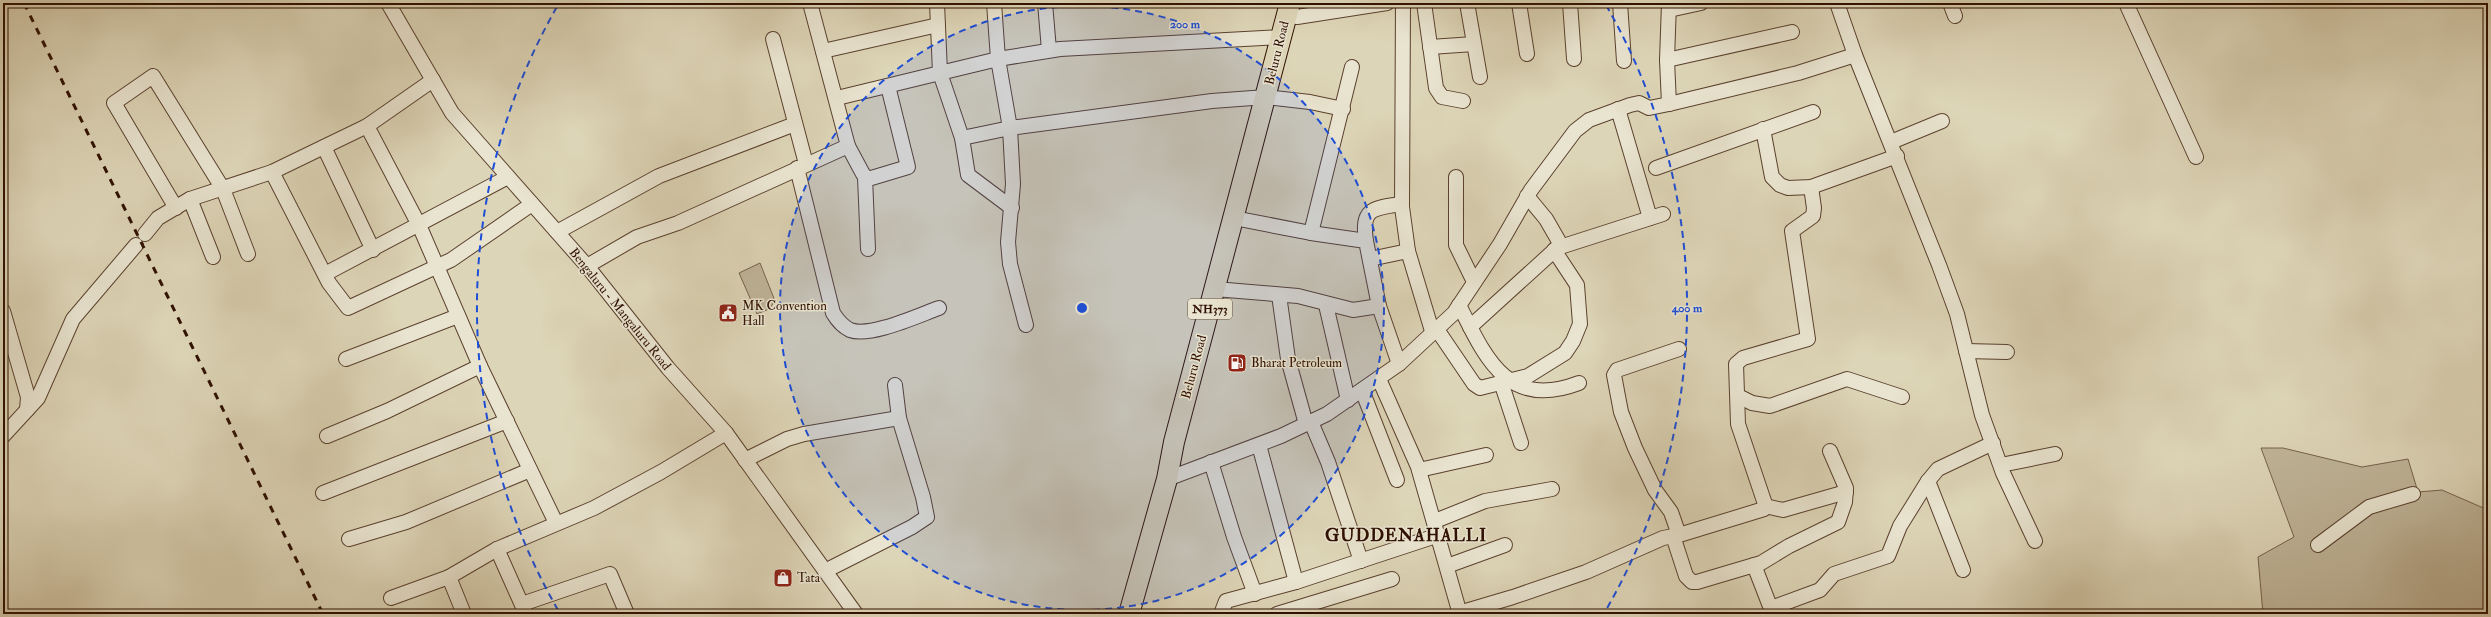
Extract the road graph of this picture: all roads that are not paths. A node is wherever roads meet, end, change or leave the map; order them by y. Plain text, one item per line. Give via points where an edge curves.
1 (388, 3) edge
2 (810, 3) edge
3 (937, 3) edge
4 (994, 3) edge
5 (1045, 3) edge
6 (1387, 3) edge
7 (1403, 3) edge
8 (1424, 3) edge
9 (1468, 3) edge
10 (1519, 3) edge
11 (1570, 3) edge
12 (1620, 3) edge
13 (1702, 3) edge
14 (1837, 3) edge
15 (2126, 3) edge
16 (1669, 6) edge
17 (1289, 9) edge
18 (938, 25) junction
19 (1792, 32) dead end
20 (1282, 36) junction
21 (773, 39) dead end
22 (1474, 44) junction
23 (1430, 47) junction
24 (1049, 50) junction
25 (823, 51) junction
26 (1527, 54) dead end
27 (1855, 55) junction
28 (998, 59) junction
29 (1574, 60) dead end
30 (1667, 60) junction
31 (1624, 61) dead end
32 (1352, 68) dead end
33 (940, 72) junction
34 (1480, 77) dead end
35 (433, 80) junction
36 (888, 86) junction
37 (1266, 97) junction
38 (837, 98) junction
39 (1463, 101) dead end
40 (1669, 104) junction
41 (1343, 109) junction
42 (1618, 109) junction
43 (1813, 112) dead end
44 (1942, 121) dead end
45 (796, 124) junction
46 (367, 126) junction
47 (1010, 128) junction
48 (1763, 129) junction
49 (962, 138) junction
50 (1892, 142) junction
51 (848, 146) junction
52 (324, 147) junction
53 (1898, 156) junction
54 (2196, 157) dead end
55 (801, 166) junction
56 (1656, 168) dead end
57 (272, 172) junction
58 (508, 177) junction
59 (865, 177) junction
60 (1456, 177) dead end
61 (1811, 187) junction
62 (223, 189) junction
63 (1527, 196) junction
64 (190, 199) junction
65 (532, 204) junction
66 (1402, 204) junction
67 (176, 208) junction
68 (1012, 208) junction
69 (1234, 218) junction
70 (419, 225) junction
71 (557, 232) junction
72 (1311, 233) junction
73 (145, 234) dead end
74 (1366, 241) junction
75 (136, 245) dead end
76 (1558, 247) junction
77 (868, 249) dead end
78 (373, 250) junction
79 (1408, 251) junction
80 (248, 254) dead end
81 (213, 257) dead end
82 (1370, 259) junction
83 (438, 265) junction
84 (587, 266) junction
85 (325, 274) junction
86 (1474, 282) junction
87 (1215, 289) junction
88 (1279, 295) junction
89 (1326, 305) junction
90 (1459, 305) junction
91 (1379, 306) junction
92 (939, 308) dead end
93 (3, 311) edge
94 (458, 316) junction
95 (1026, 325) dead end
96 (1470, 326) junction
97 (1434, 329) junction
98 (1679, 349) dead end
99 (1966, 351) junction
100 (2007, 352) dead end
101 (346, 360) dead end
102 (1399, 364) junction
103 (480, 366) junction
104 (1379, 378) junction
105 (1505, 381) junction
106 (1579, 383) dead end
107 (896, 385) dead end
108 (1362, 390) junction
109 (1738, 396) junction
110 (1902, 397) dead end
111 (1348, 400) junction
112 (27, 410) junction
113 (899, 418) junction
114 (507, 421) junction
115 (1308, 423) junction
116 (726, 433) junction
117 (3, 436) edge
118 (327, 436) dead end
119 (1521, 443) dead end
120 (1993, 443) junction
121 (1259, 444) junction
122 (1830, 452) dead end
123 (2055, 454) dead end
124 (1486, 455) dead end
125 (745, 460) junction
126 (1212, 462) junction
127 (2001, 465) junction
128 (530, 470) junction
129 (1419, 470) junction
130 (1167, 479) junction
131 (1397, 480) dead end
132 (1928, 481) junction
133 (1552, 489) dead end
134 (1846, 492) junction
135 (323, 493) dead end
136 (2413, 494) dead end
137 (1765, 506) junction
138 (1435, 521) junction
139 (556, 523) junction
140 (1439, 535) junction
141 (1676, 535) junction
142 (349, 539) dead end
143 (2035, 541) dead end
144 (1504, 545) dead end
145 (2318, 545) dead end
146 (497, 549) junction
147 (1361, 561) junction
148 (1754, 565) junction
149 (1447, 566) junction
150 (1963, 570) dead end
151 (825, 571) junction
152 (449, 577) junction
153 (1392, 579) dead end
154 (1296, 582) junction
155 (1255, 594) junction
156 (391, 598) dead end
157 (524, 609) edge
158 (1772, 611) edge
159 (1460, 613) edge
160 (463, 614) edge
161 (627, 614) edge
162 (856, 614) edge
163 (1129, 614) edge
164 (1221, 614) edge
165 (1277, 614) edge

1 - 35 street, Bengaluru - Mangaluru Road
2 - 25 street
3 - 18 street
4 - 28 street
5 - 24 street
6 - 17 street via 1297,17
7 - 66 street
8 - 23 street
9 - 22 street
10 - 26 street
11 - 29 street
12 - 31 street
13 - 16 street
14 - 27 street
15 - 54 street
16 - 30 street
17 - 20 highway, Beluru Road / NH373
18 - 25 street
18 - 33 street
19 - 30 street
20 - 24 street
20 - 37 highway, Beluru Road / NH373
21 - 45 street
22 - 23 street
22 - 34 street
23 - 39 street via 1438,94
24 - 28 street
25 - 38 street
27 - 40 street via 1798,73
27 - 50 street
28 - 33 street
28 - 47 street
30 - 40 street
32 - 41 street
33 - 36 street
33 - 49 street
35 - 46 street
35 - 58 street, Bengaluru - Mangaluru Road via 452,113
36 - 38 street
36 - 59 street via 908,167
37 - 41 street
37 - 47 street via 1212,100
37 - 69 highway, Beluru Road / NH373
38 - 51 street
40 - 42 street via 1649,108 1639,103
41 - 72 street
42 - 63 street via 1589,120 1575,131
42 - 76 street via 1656,216
43 - 48 street
44 - 50 street
45 - 55 street
45 - 71 street via 659,176
46 - 52 street
46 - 70 street
47 - 49 street
47 - 68 street
48 - 56 street
48 - 61 street via 1772,177 1780,185 1788,188
49 - 68 street via 968,175
50 - 53 street
51 - 55 street
51 - 59 street
52 - 57 street
52 - 78 street
53 - 61 street
53 - 99 street via 1957,314
55 - 84 street via 678,223 637,237
55 - 92 street via 833,313 841,325 852,331 865,332
57 - 62 street
57 - 85 street
58 - 65 street, Bengaluru - Mangaluru Road
58 - 70 street
59 - 77 street
60 - 86 street via 1456,245
61 - 109 street via 1813,216 1792,231 1808,339 1738,361
62 - 64 street
62 - 67 street via 153,76 114,103
62 - 80 street
63 - 76 street via 1546,219
63 - 86 street via 1500,244
64 - 67 street
64 - 81 street
65 - 71 street, Bengaluru - Mangaluru Road
65 - 83 street via 451,260
66 - 74 street via 1383,207 1368,215 1363,224
66 - 79 street
67 - 73 street via 158,218
68 - 95 street via 1008,242 1010,264
69 - 72 street
69 - 87 highway, Beluru Road / NH373
70 - 78 street
70 - 83 street
71 - 84 street, Bengaluru - Mangaluru Road
72 - 74 street
74 - 82 street
75 - 112 street via 73,319 38,398
76 - 96 street
76 - 105 street via 1577,285 1580,324 1565,352 1528,376
78 - 85 street
79 - 82 street
79 - 97 street
82 - 91 street
83 - 85 street via 349,308
83 - 94 street
84 - 116 street, Bengaluru - Mangaluru Road via 668,368
86 - 90 street
87 - 88 street
87 - 130 highway, Beluru Road / NH373 via 1174,442
88 - 89 street via 1298,296
88 - 115 street via 1288,359
89 - 91 street via 1353,310
89 - 111 street
90 - 96 street
90 - 97 street via 1454,313
91 - 102 street
93 - 112 street via 28,397
94 - 101 street
94 - 103 street
96 - 105 street via 1483,353
97 - 102 street
97 - 105 street via 1477,387 1485,388
98 - 141 street via 1617,370 1614,375 1621,412 1634,448 1655,490 1672,512
99 - 100 street
99 - 120 street via 1982,415
102 - 104 street
103 - 114 street
103 - 118 street via 387,411
104 - 108 street
104 - 129 street
105 - 106 street via 1524,389 1554,391
105 - 119 street
107 - 113 street
108 - 111 street
108 - 131 street
109 - 110 street via 1752,404 1770,406 1847,379
109 - 137 street via 1738,424
111 - 115 street
112 - 117 street
113 - 125 street via 804,434 787,439
113 - 151 street via 927,517
114 - 128 street
114 - 135 street
115 - 121 street
115 - 147 street via 1328,462
116 - 125 street, Bengaluru - Mangaluru Road
116 - 139 street via 594,508
120 - 127 street
120 - 132 street via 1938,469
121 - 126 street
121 - 154 street
122 - 134 street
123 - 127 street
124 - 129 street
125 - 151 street, Bengaluru - Mangaluru Road
126 - 130 street
126 - 155 street via 1234,537
127 - 143 street
128 - 139 street
128 - 142 street via 406,522
129 - 138 street
130 - 163 highway, Beluru Road / NH373
132 - 150 street
132 - 158 street via 1900,526 1888,556 1834,574 1820,590
133 - 138 street via 1485,501
134 - 137 street via 1783,510
134 - 148 street via 1838,522
136 - 145 street via 2369,507
137 - 141 street via 1762,511
138 - 140 street
139 - 146 street
140 - 147 street
140 - 149 street
141 - 148 street via 1686,576 1692,582
141 - 159 street via 1663,538 1586,572 1513,598
144 - 149 street
146 - 152 street
146 - 157 street
147 - 154 street
148 - 158 street
149 - 159 street
151 - 162 street, Bengaluru - Mangaluru Road
152 - 156 street
152 - 160 street
153 - 165 street
154 - 155 street
155 - 164 street via 1224,602
157 - 161 street via 610,574

